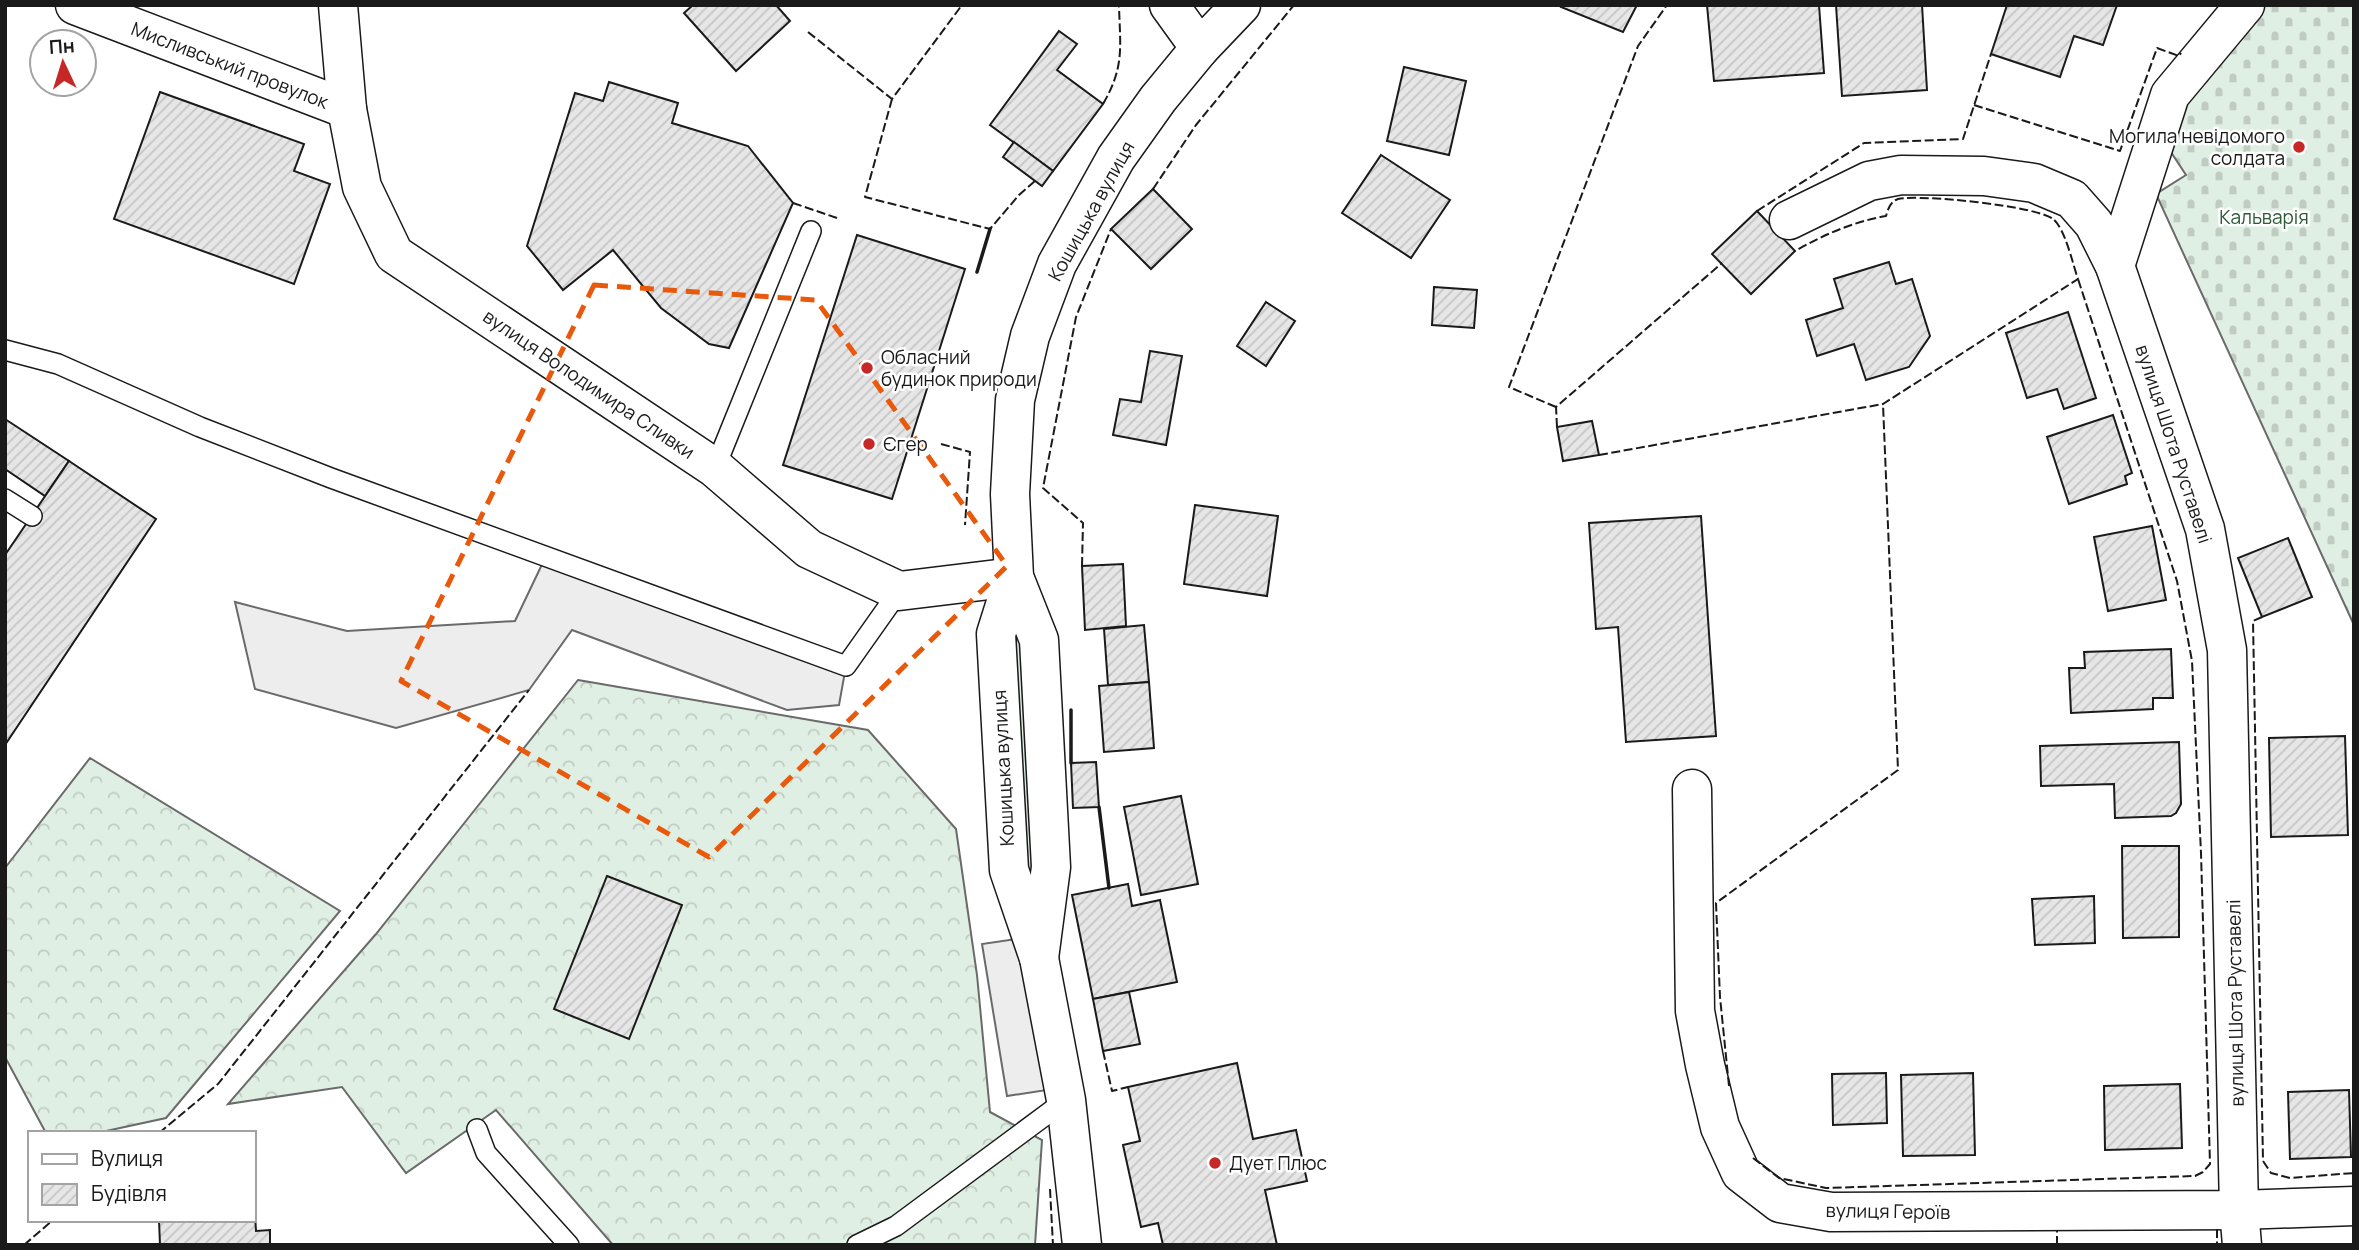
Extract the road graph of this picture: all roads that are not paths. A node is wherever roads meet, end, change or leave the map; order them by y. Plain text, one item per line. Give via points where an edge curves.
1 (75, 5) edge
2 (338, 5) edge
3 (1169, 5) edge
4 (1241, 5) edge
5 (2245, 5) edge
6 (1200, 48) junction
7 (347, 109) junction
8 (1789, 220) dead end
9 (811, 231) dead end
10 (2115, 266) junction
11 (5, 350) edge
12 (715, 468) junction
13 (5, 499) edge
14 (32, 516) dead end
15 (1014, 577) junction
16 (899, 591) junction
17 (1692, 789) dead end
18 (1066, 1100) junction
19 (477, 1129) dead end
20 (2354, 1206) edge
21 (2241, 1228) edge
22 (569, 1245) edge
23 (857, 1245) edge
24 (1082, 1245) edge

1 - 7 street, Мисливський провулок
2 - 7 street, вулиця Володимира Сливки
3 - 6 street
4 - 6 street, Кошицька вулиця
5 - 10 street via 2171,95
6 - 15 street, Кошицька вулиця via 1116,158 1057,264 1030,336 1015,400 1010,494
7 - 12 street, вулиця Володимира Сливки via 362,187 394,254
8 - 10 street, вулиця Шота Руставелі via 1869,181 1901,175 1984,176 2034,183 2073,199 2094,224
9 - 12 lane
10 - 21 street, вулиця Шота Руставелі via 2205,529 2227,650
11 - 16 lane via 58,364 331,478 846,666
12 - 16 street, вулиця Володимира Сливки via 808,549
13 - 14 lane
15 - 16 street
15 - 18 street, Кошицька вулиця via 996,634 1009,870 1039,958
17 - 21 street, вулиця Героїв via 1695,1011 1720,1127 1741,1173 1780,1203 1831,1212
18 - 23 lane via 896,1226
18 - 24 street, Кошицька вулиця
19 - 22 lane via 486,1153
20 - 21 street, вулиця Героїв

